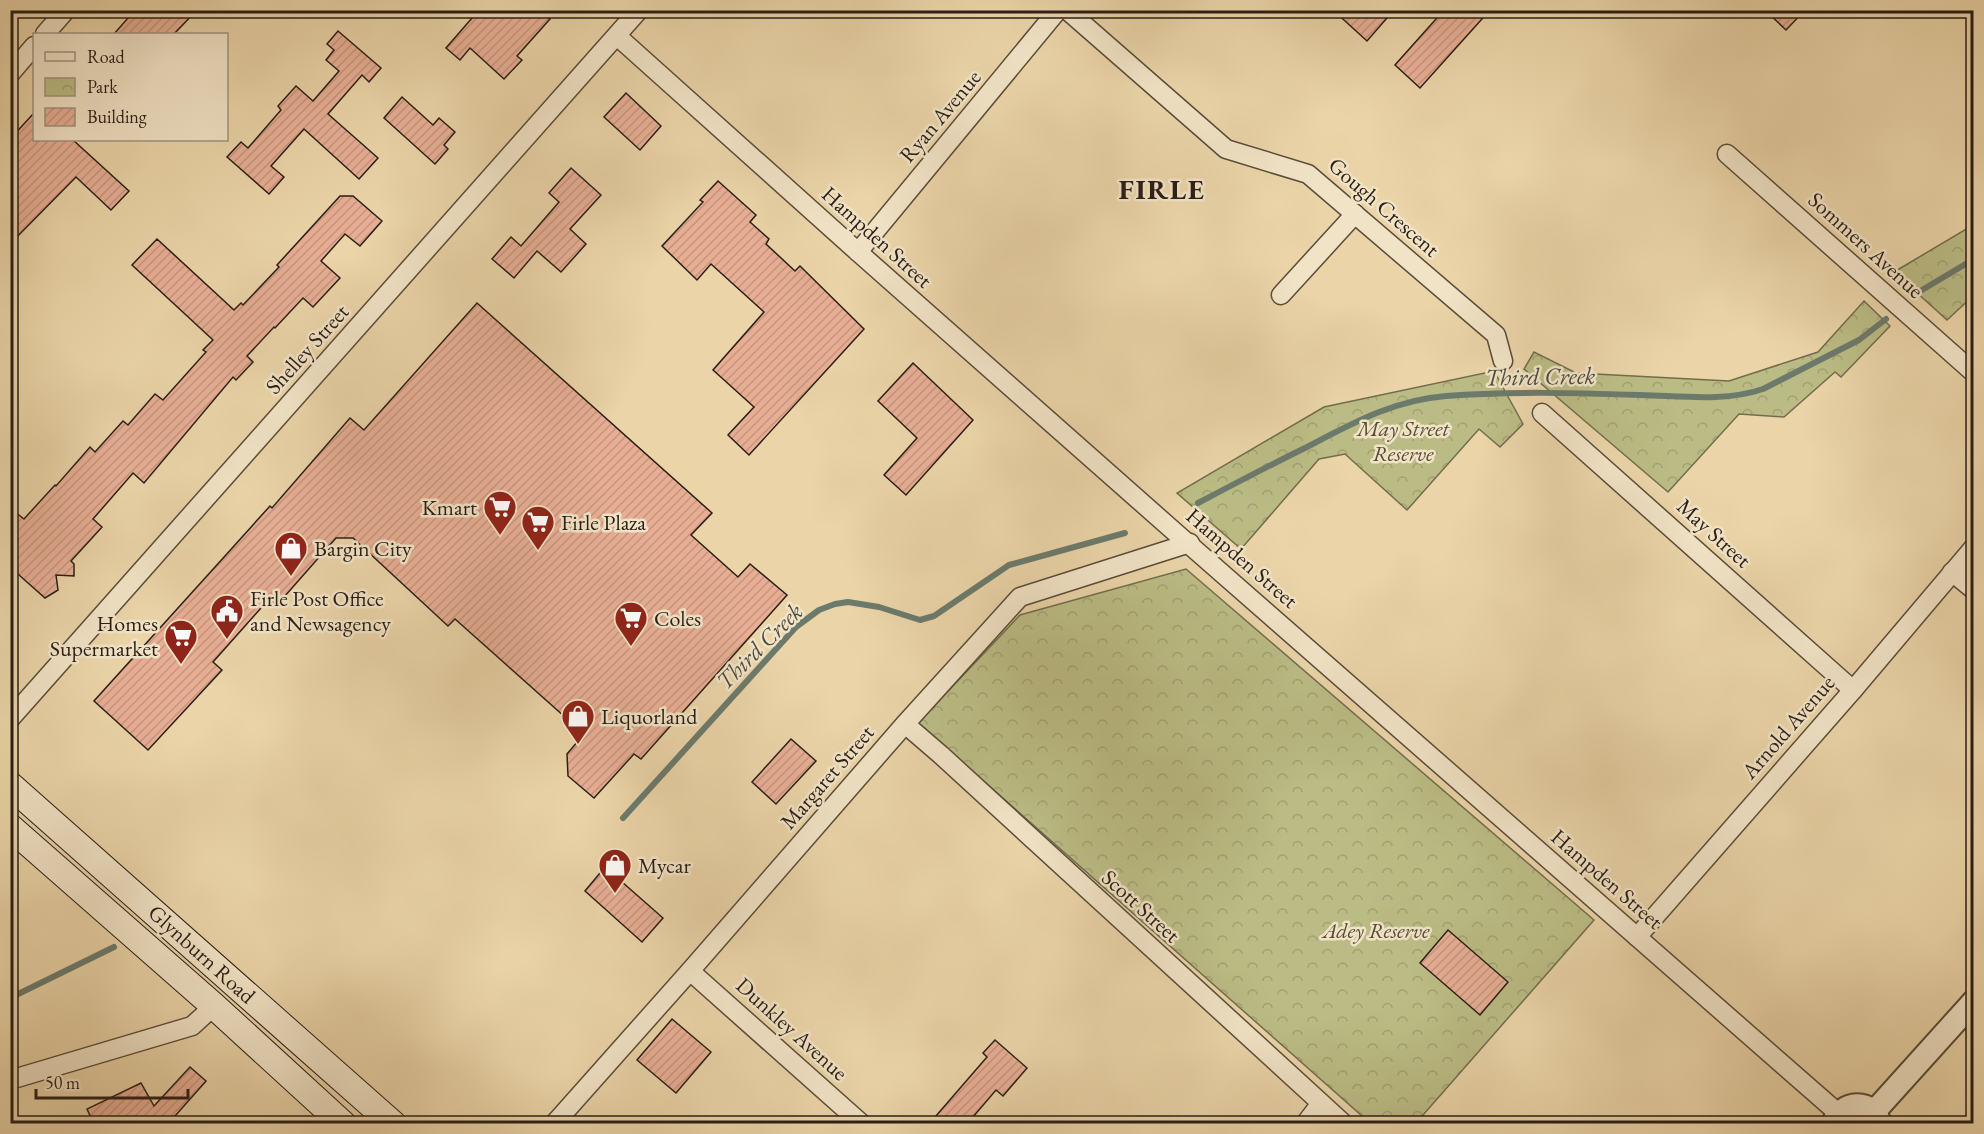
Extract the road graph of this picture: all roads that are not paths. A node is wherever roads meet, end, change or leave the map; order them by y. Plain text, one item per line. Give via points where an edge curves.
1 (66, 10) edge
2 (639, 10) edge
3 (1058, 10) edge
4 (1068, 10) edge
5 (46, 33) edge
6 (617, 36) junction
7 (33, 47) edge
8 (10, 74) edge
9 (1727, 154) dead end
10 (1355, 214) junction
11 (858, 252) junction
12 (1281, 295) dead end
13 (1503, 362) dead end
14 (1974, 373) edge
15 (1542, 413) dead end
16 (1190, 543) junction
17 (1974, 546) edge
18 (1952, 572) junction
19 (1974, 590) edge
20 (1853, 690) junction
21 (10, 719) edge
22 (905, 724) junction
23 (10, 784) edge
24 (10, 827) edge
25 (1637, 938) junction
26 (690, 971) junction
27 (1974, 1000) edge
28 (214, 1006) junction
29 (10, 1080) edge
30 (1321, 1103) junction
31 (1835, 1118) edge
32 (1877, 1118) edge
33 (343, 1124) edge
34 (393, 1124) edge
35 (554, 1124) edge
36 (862, 1124) edge
37 (1305, 1124) edge
38 (1344, 1124) edge

1 - 5 street
2 - 6 street, Shelley Street
3 - 11 street, Ryan Avenue
4 - 10 street, Gough Crescent via 1226,149 1308,174
6 - 11 street, Hampden Street
6 - 21 street, Shelley Street
7 - 8 street
9 - 14 street, Sommers Avenue
10 - 12 street
10 - 13 street, Gough Crescent via 1496,334
11 - 16 street, Hampden Street
15 - 20 street, May Street
16 - 22 street, Margaret Street via 1020,597
16 - 25 street, Hampden Street
17 - 18 street, Arnold Avenue
18 - 19 street
18 - 20 street, Arnold Avenue
20 - 25 street, Arnold Avenue
22 - 26 street, Margaret Street
22 - 30 street, Scott Street
23 - 34 main road, Glynburn Road
24 - 28 main road, Glynburn Road
25 - 31 street, Hampden Street
26 - 35 street, Margaret Street
26 - 36 street, Dunkley Avenue
27 - 32 street
28 - 29 street via 192,1026
28 - 33 main road, Glynburn Road
30 - 37 street
30 - 38 street, Scott Street
31 - 32 street via 1844,1108 1857,1105 1868,1107

